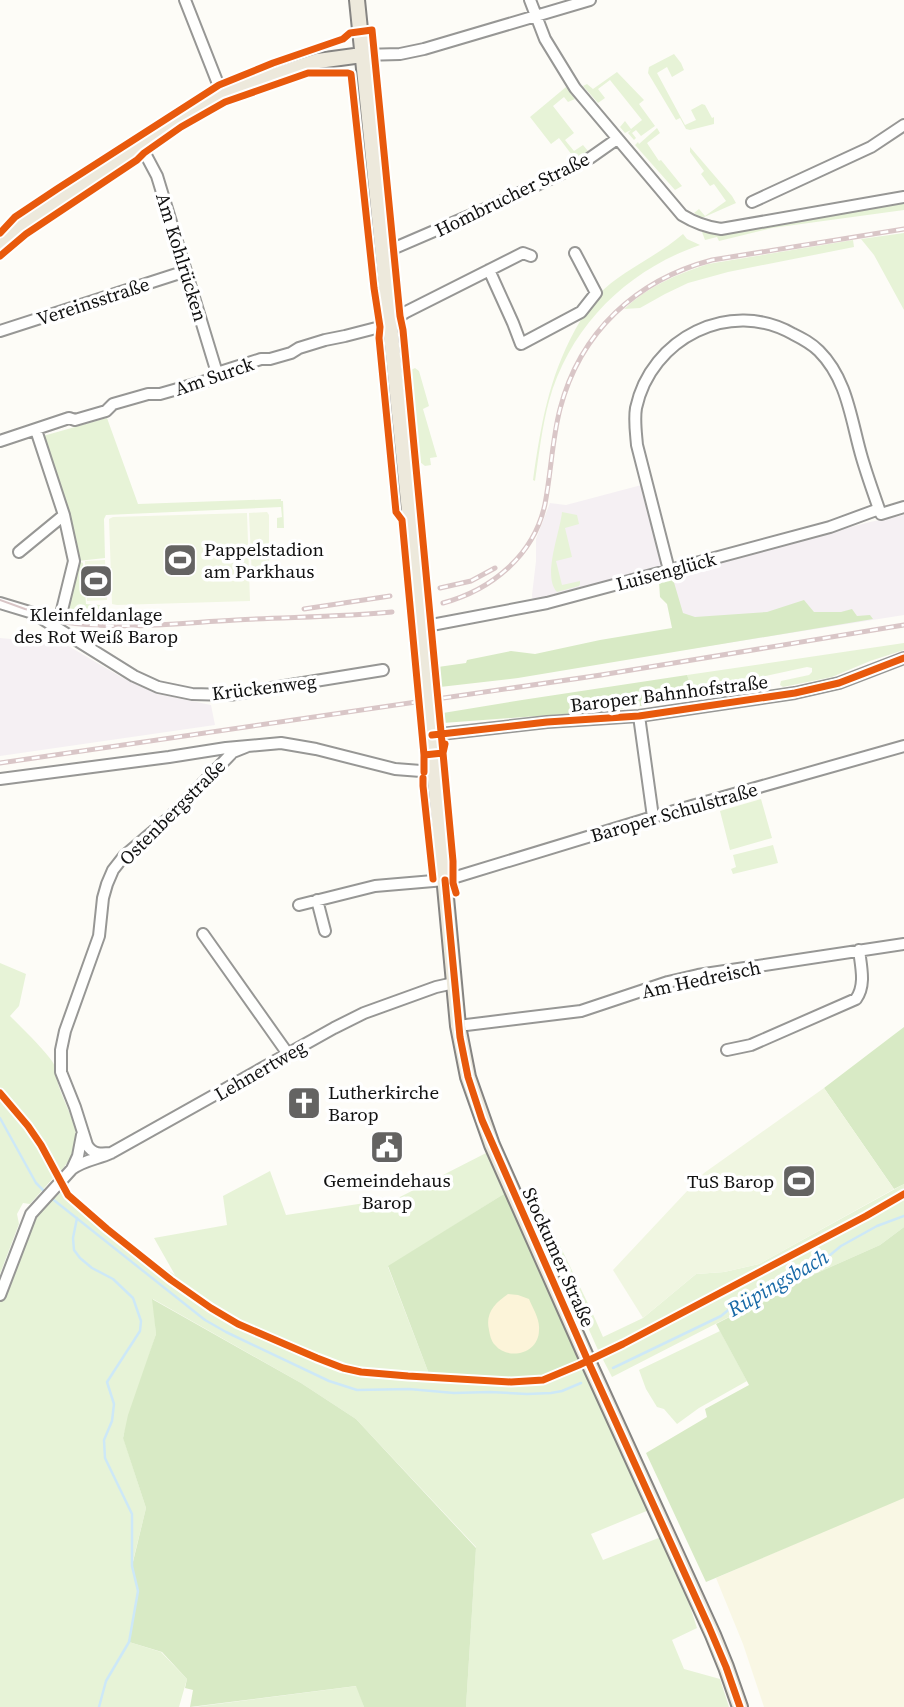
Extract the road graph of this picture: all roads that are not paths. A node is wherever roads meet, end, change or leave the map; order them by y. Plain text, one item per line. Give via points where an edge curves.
1 (185, 0) edge
2 (357, 0) edge
3 (530, 0) edge
4 (590, 0) edge
5 (537, 16) junction
6 (362, 55) junction
7 (222, 94) junction
8 (904, 125) edge
9 (617, 139) junction
10 (140, 144) junction
11 (901, 197) edge
12 (752, 202) dead end
13 (0, 244) edge
14 (383, 253) junction
15 (575, 253) dead end
16 (531, 256) dead end
17 (489, 270) junction
18 (186, 271) junction
19 (390, 323) junction
20 (0, 331) edge
21 (217, 373) junction
22 (36, 430) junction
23 (0, 441) edge
24 (904, 507) edge
25 (879, 509) junction
26 (64, 515) junction
27 (19, 552) dead end
28 (669, 570) junction
29 (0, 603) edge
30 (62, 610) dead end
31 (421, 627) junction
32 (904, 658) edge
33 (383, 670) dead end
34 (639, 716) junction
35 (432, 736) junction
36 (248, 746) junction
37 (904, 746) edge
38 (434, 772) junction
39 (0, 779) edge
40 (653, 817) junction
41 (445, 880) junction
42 (317, 900) junction
43 (299, 905) dead end
44 (325, 931) dead end
45 (203, 934) dead end
46 (904, 944) edge
47 (859, 950) junction
48 (454, 983) junction
49 (458, 1026) junction
50 (727, 1050) dead end
51 (288, 1054) junction
52 (82, 1129) junction
53 (111, 1153) junction
54 (72, 1169) junction
55 (0, 1295) edge
56 (740, 1707) edge

1 - 7 street
2 - 6 main road, Stockumer Straße
3 - 5 street
4 - 5 street
5 - 6 street via 424,49
5 - 9 street via 545,39 575,88
6 - 7 main road via 318,61
6 - 14 main road, Stockumer Straße
7 - 10 main road
8 - 12 street via 871,147
9 - 11 street via 682,215 707,227 735,227
9 - 14 street, Hombrucher Straße via 579,165
10 - 13 main road via 20,225
10 - 18 street, Am Kohlrücken via 157,176
14 - 19 main road, Stockumer Straße
15 - 17 street via 596,293 581,312 521,344
16 - 17 street, Am Surck via 523,253
17 - 19 street, Am Surck
18 - 20 street, Vereinsstraße
18 - 21 street, Am Kohlrücken
19 - 21 street, Am Surck
19 - 31 main road, Stockumer Straße
21 - 22 street, Am Surck via 209,380 113,404 106,411
22 - 23 street, Am Surck
22 - 26 street
24 - 25 street, Luisenglück via 881,514
25 - 28 street, Luisenglück via 830,527
25 - 28 street via 845,393 832,366 809,342 785,329 735,320 717,323 687,335 662,357 636,409 637,445
26 - 27 street
26 - 30 street via 74,561
28 - 31 street, Luisenglück via 534,607
29 - 33 street, Krückenweg via 33,613 134,676 192,694 229,695
31 - 35 main road, Stockumer Straße, bridge
32 - 34 street, Baroper Bahnhofstraße via 814,690
34 - 35 street, Baroper Bahnhofstraße
34 - 40 street
35 - 38 main road, Stockumer Straße
36 - 38 street, Ostenbergstraße via 281,743 395,769
36 - 39 street, Ostenbergstraße
36 - 52 street, Ostenbergstraße via 233,751 113,870 103,898 99,936 61,1050 61,1072
37 - 40 street, Baroper Schulstraße
38 - 41 main road, Stockumer Straße
40 - 41 street, Baroper Schulstraße
41 - 42 street, Baroper Schulstraße via 375,887
41 - 48 main road, Stockumer Straße
42 - 43 street, Baroper Schulstraße
42 - 44 street
45 - 51 street
46 - 47 street, Am Hedreisch
47 - 49 street, Am Hedreisch via 698,975 581,1011
47 - 50 street via 862,984 856,999 751,1045
48 - 49 main road, Stockumer Straße
48 - 51 street, Lehnertweg via 364,1013
49 - 56 main road, Stockumer Straße via 468,1077 492,1145 709,1627
51 - 53 street, Lehnertweg
52 - 53 street, Ostenbergstraße via 90,1150
52 - 54 street
53 - 54 street, Lehnertweg
54 - 55 street via 31,1214

